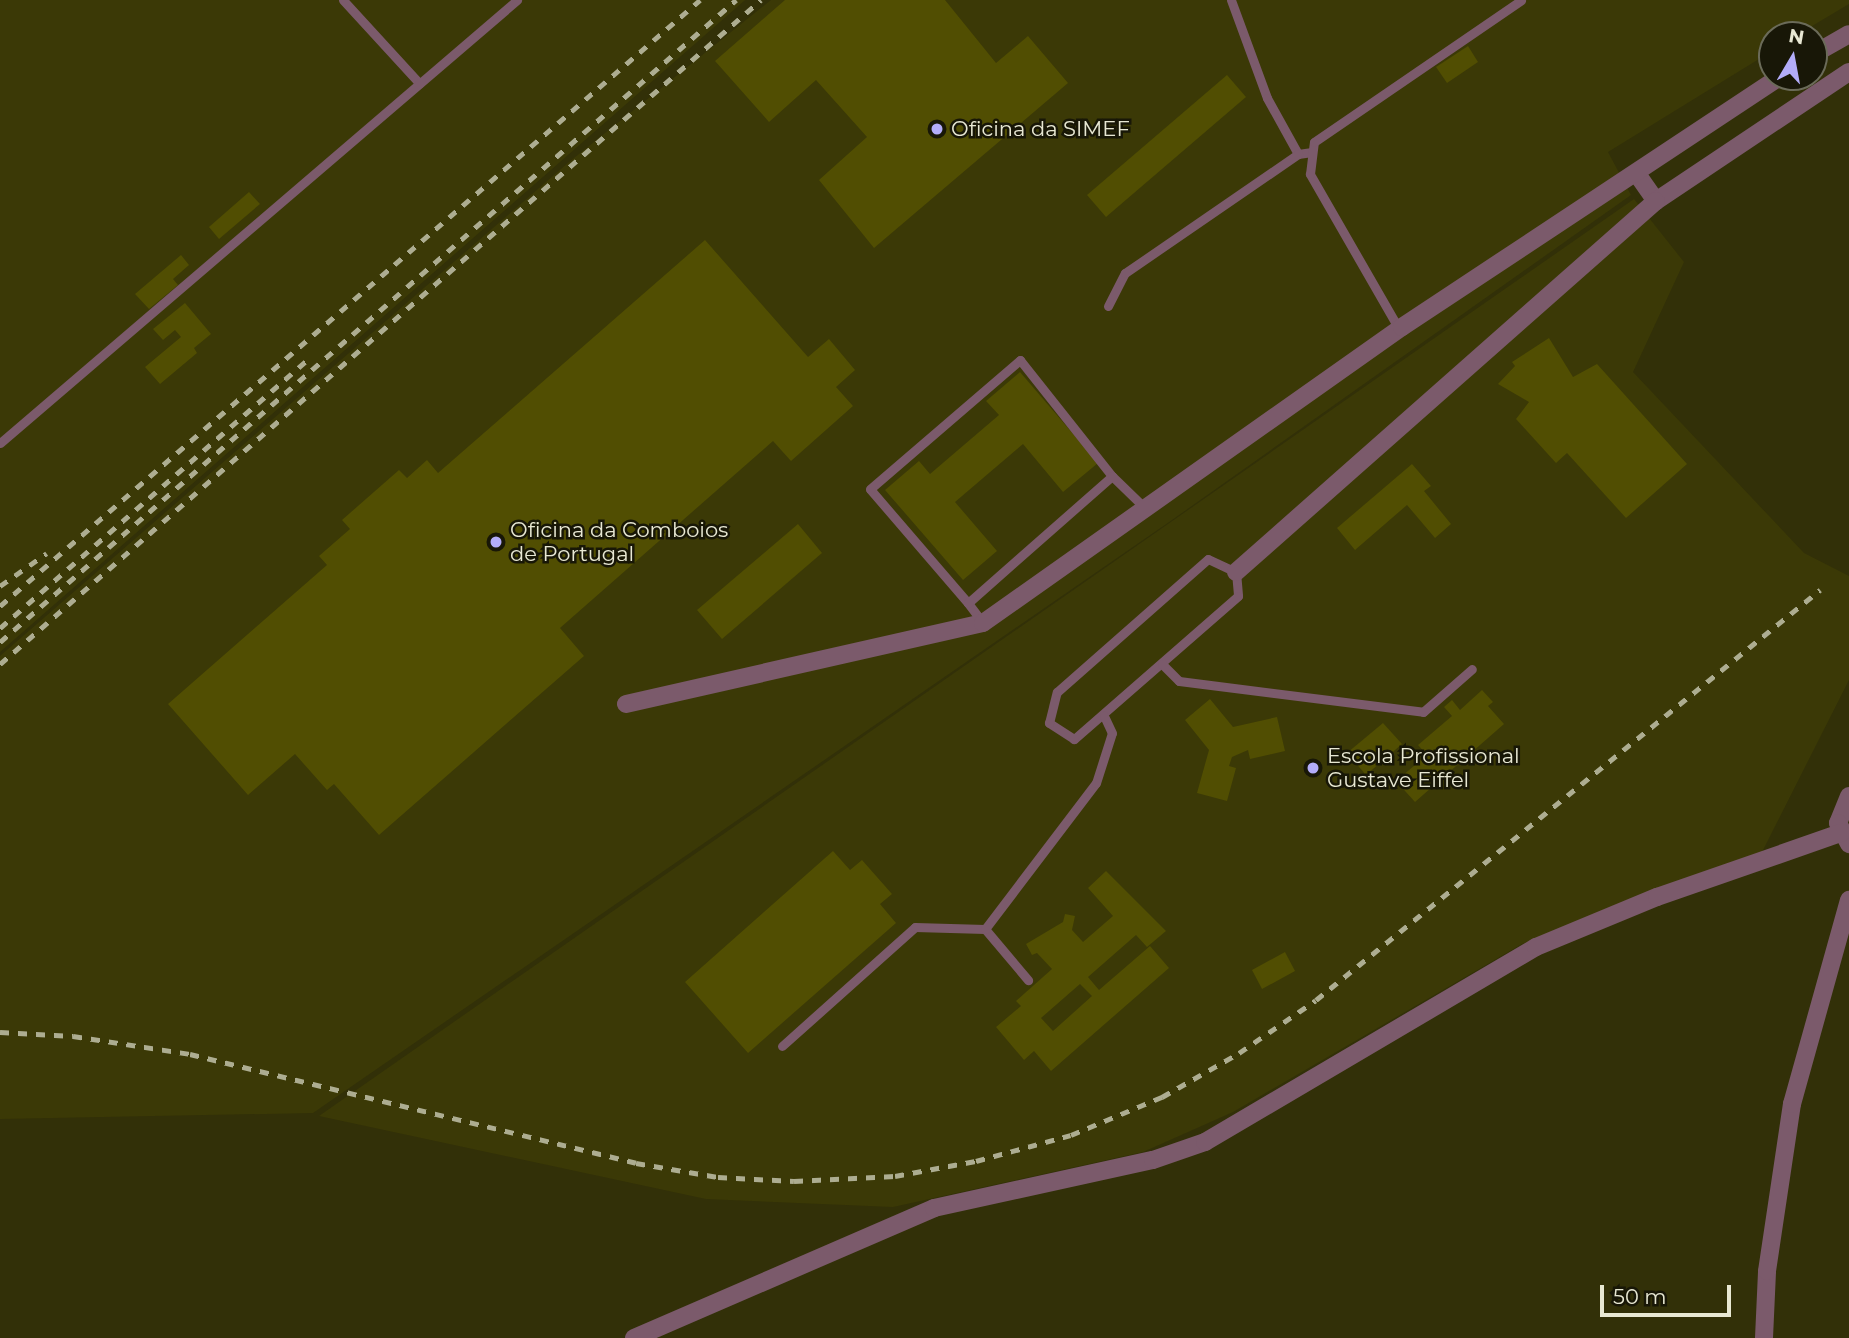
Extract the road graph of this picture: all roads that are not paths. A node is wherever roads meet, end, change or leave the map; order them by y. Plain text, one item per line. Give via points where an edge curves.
1 (343, 0) edge
2 (517, 0) edge
3 (1231, 0) edge
4 (1521, 0) edge
5 (1849, 34) edge
6 (1828, 46) edge
7 (1849, 72) edge
8 (419, 83) junction
9 (1759, 91) edge
10 (1312, 152) junction
11 (1298, 154) junction
12 (1637, 174) junction
13 (1656, 201) junction
14 (1108, 306) dead end
15 (1399, 329) junction
16 (0, 443) edge
17 (1112, 476) junction
18 (1143, 506) junction
19 (1236, 572) junction
20 (968, 603) junction
21 (983, 623) junction
22 (1162, 664) junction
23 (1472, 669) dead end
24 (626, 704) dead end
25 (1104, 716) junction
26 (1849, 796) edge
27 (1845, 839) edge
28 (1849, 900) edge
29 (985, 929) junction
30 (1028, 980) dead end
31 (782, 1046) dead end
32 (634, 1338) edge
33 (1764, 1338) edge

1 - 8 lane
2 - 8 lane
3 - 11 lane via 1254,72
4 - 10 lane via 1314,142
5 - 6 street
7 - 13 street
8 - 16 lane
9 - 12 street
10 - 11 lane
10 - 15 lane via 1310,174
11 - 14 lane via 1125,272
12 - 13 street
12 - 15 street
13 - 19 street
15 - 18 street
17 - 18 lane
17 - 20 lane
17 - 20 lane via 1020,360 870,489
18 - 21 street
19 - 22 lane via 1238,596
19 - 25 lane via 1208,559 1057,692 1049,723 1074,739
20 - 21 lane
21 - 24 street
22 - 23 lane via 1179,681 1423,712
22 - 25 lane
25 - 29 lane via 1112,733 1096,783
26 - 27 street via 1839,813
27 - 32 street via 1657,897 1536,947 1205,1142 1153,1160 934,1208
28 - 33 street via 1792,1104 1766,1271
29 - 30 lane
29 - 31 lane via 915,927

